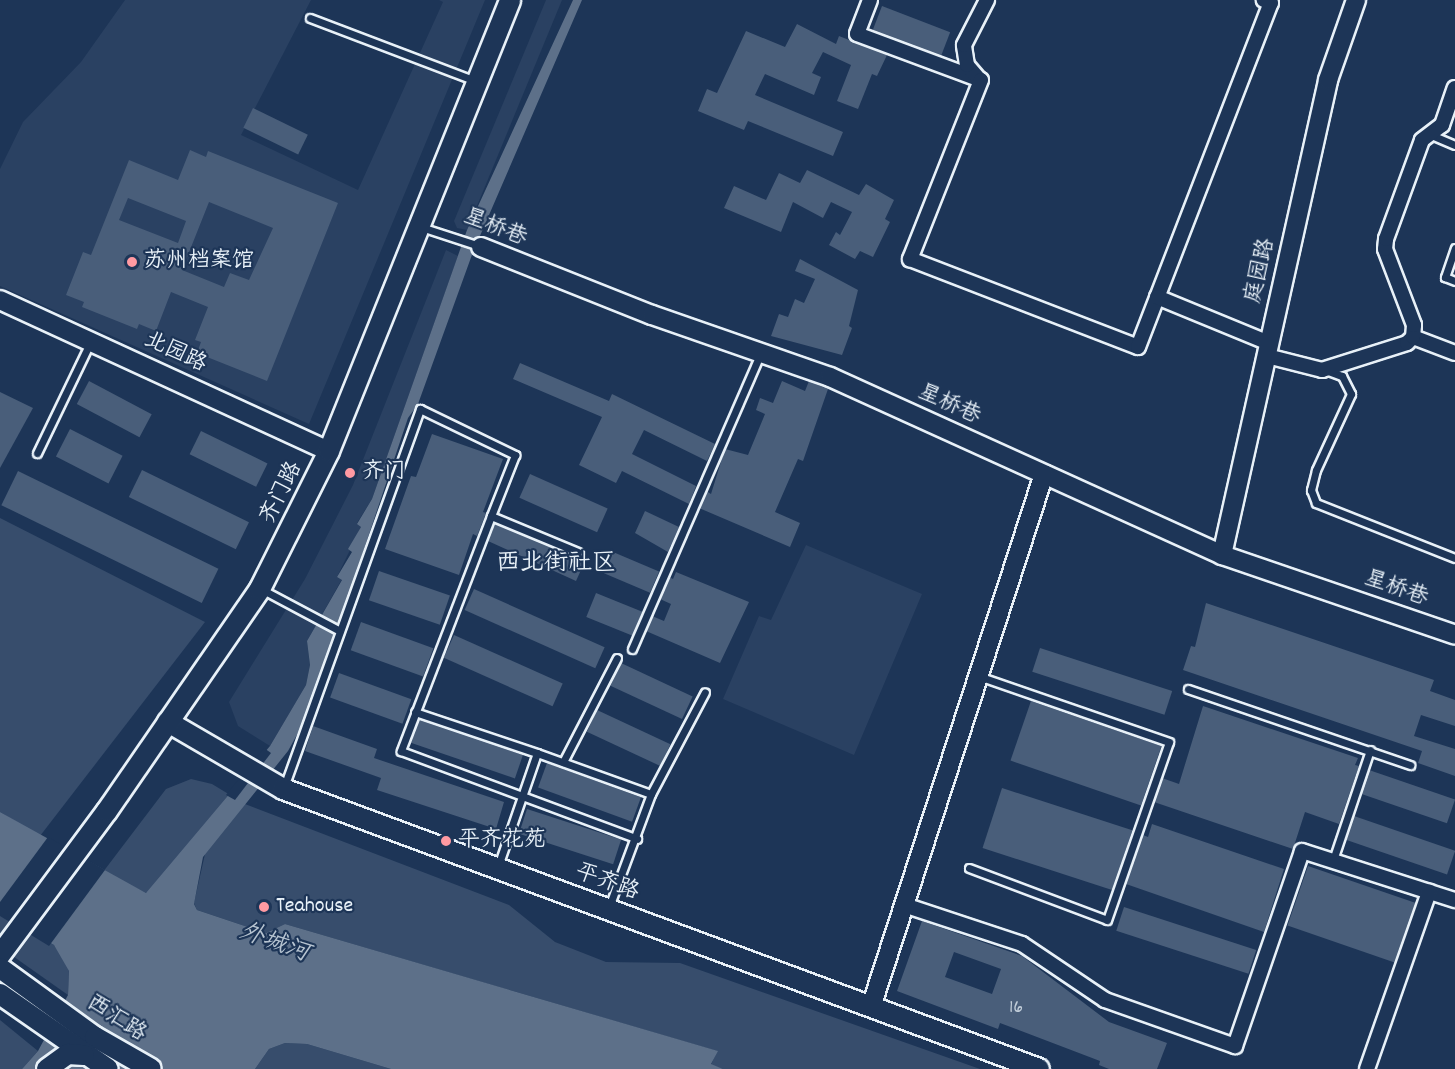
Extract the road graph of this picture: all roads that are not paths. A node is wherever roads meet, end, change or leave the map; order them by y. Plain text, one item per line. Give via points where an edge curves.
1 (510, 0) edge
2 (870, 0) edge
3 (987, 0) edge
4 (1264, 0) edge
5 (1356, 0) edge
6 (310, 18) dead end
7 (981, 80) junction
8 (476, 81) junction
9 (1455, 88) edge
10 (1429, 134) junction
11 (1455, 145) edge
12 (420, 226) junction
13 (481, 247) joint
14 (1455, 248) edge
15 (1455, 281) edge
16 (1157, 297) junction
17 (0, 300) edge
18 (1413, 337) junction
19 (92, 341) junction
20 (1268, 350) junction
21 (761, 353) junction
22 (1455, 353) edge
23 (1322, 370) junction
24 (329, 451) junction
25 (37, 453) dead end
26 (1044, 474) junction
27 (491, 516) junction
28 (578, 552) dead end
29 (1222, 555) junction
30 (1455, 558) edge
31 (260, 589) junction
32 (339, 630) junction
33 (1455, 635) edge
34 (632, 649) dead end
35 (617, 658) dead end
36 (978, 676) junction
37 (1188, 689) dead end
38 (705, 692) dead end
39 (415, 712) junction
40 (168, 722) junction
41 (1370, 750) junction
42 (537, 753) junction
43 (563, 762) junction
44 (1410, 765) dead end
45 (283, 789) junction
46 (651, 794) junction
47 (522, 796) junction
48 (637, 839) junction
49 (1332, 860) junction
50 (497, 868) junction
51 (969, 868) dead end
52 (1428, 892) junction
53 (1455, 900) edge
54 (904, 905) junction
55 (608, 909) junction
56 (0, 955) edge
57 (0, 968) edge
58 (0, 994) edge
59 (872, 1007) junction
60 (84, 1054) junction
61 (46, 1069) edge
62 (108, 1069) edge
63 (151, 1069) edge
64 (1039, 1069) edge
65 (1367, 1069) edge

1 - 8 main road, 齐门路
2 - 7 street via 857,34
3 - 7 street via 964,45 967,65
4 - 16 street via 1271,3
5 - 20 street, 庭园路 via 1328,80
6 - 8 lane
7 - 16 street via 910,259 1138,347
8 - 12 main road, 齐门路
9 - 10 street via 1442,125
10 - 11 lane
10 - 18 street via 1422,140 1385,249 1414,325
12 - 13 lane, 星桥巷
12 - 24 main road, 齐门路
13 - 21 street, 星桥巷 via 651,315
14 - 15 lane via 1445,277
16 - 20 street
17 - 19 street, 北园路
18 - 22 street
18 - 23 street via 1407,343
19 - 24 street, 北园路
19 - 25 lane
20 - 23 street
20 - 29 street, 庭园路
21 - 26 street, 星桥巷 via 830,377
21 - 34 lane
23 - 30 lane via 1342,376 1351,394 1316,470 1311,490 1316,504
24 - 31 main road, 齐门路
26 - 29 street, 星桥巷
26 - 36 street
27 - 28 lane
27 - 32 lane via 515,455 420,409
27 - 39 lane
29 - 33 street, 星桥巷
31 - 32 lane
31 - 40 main road, 齐门路
32 - 45 lane
35 - 43 lane
36 - 51 lane via 1169,742 1107,920
36 - 54 street
37 - 41 lane
38 - 46 lane
39 - 42 lane
39 - 47 lane via 401,751
40 - 45 main road, 平齐路
40 - 56 main road, 齐门路
41 - 44 lane
41 - 49 lane
42 - 43 lane
42 - 47 lane
43 - 46 lane
45 - 50 main road, 平齐路
46 - 48 lane
47 - 48 lane
47 - 50 lane
48 - 55 lane
49 - 52 street
49 - 54 street via 1302,850 1235,1046 1105,1000 1022,944
50 - 55 main road, 平齐路
52 - 53 street
52 - 65 street
54 - 59 street
55 - 59 main road, 平齐路
57 - 63 main road, 西汇路 via 95,1037
58 - 60 main road, 西汇路
59 - 64 main road, 平齐路
60 - 61 main road via 68,1054
60 - 62 main road, 西汇路

